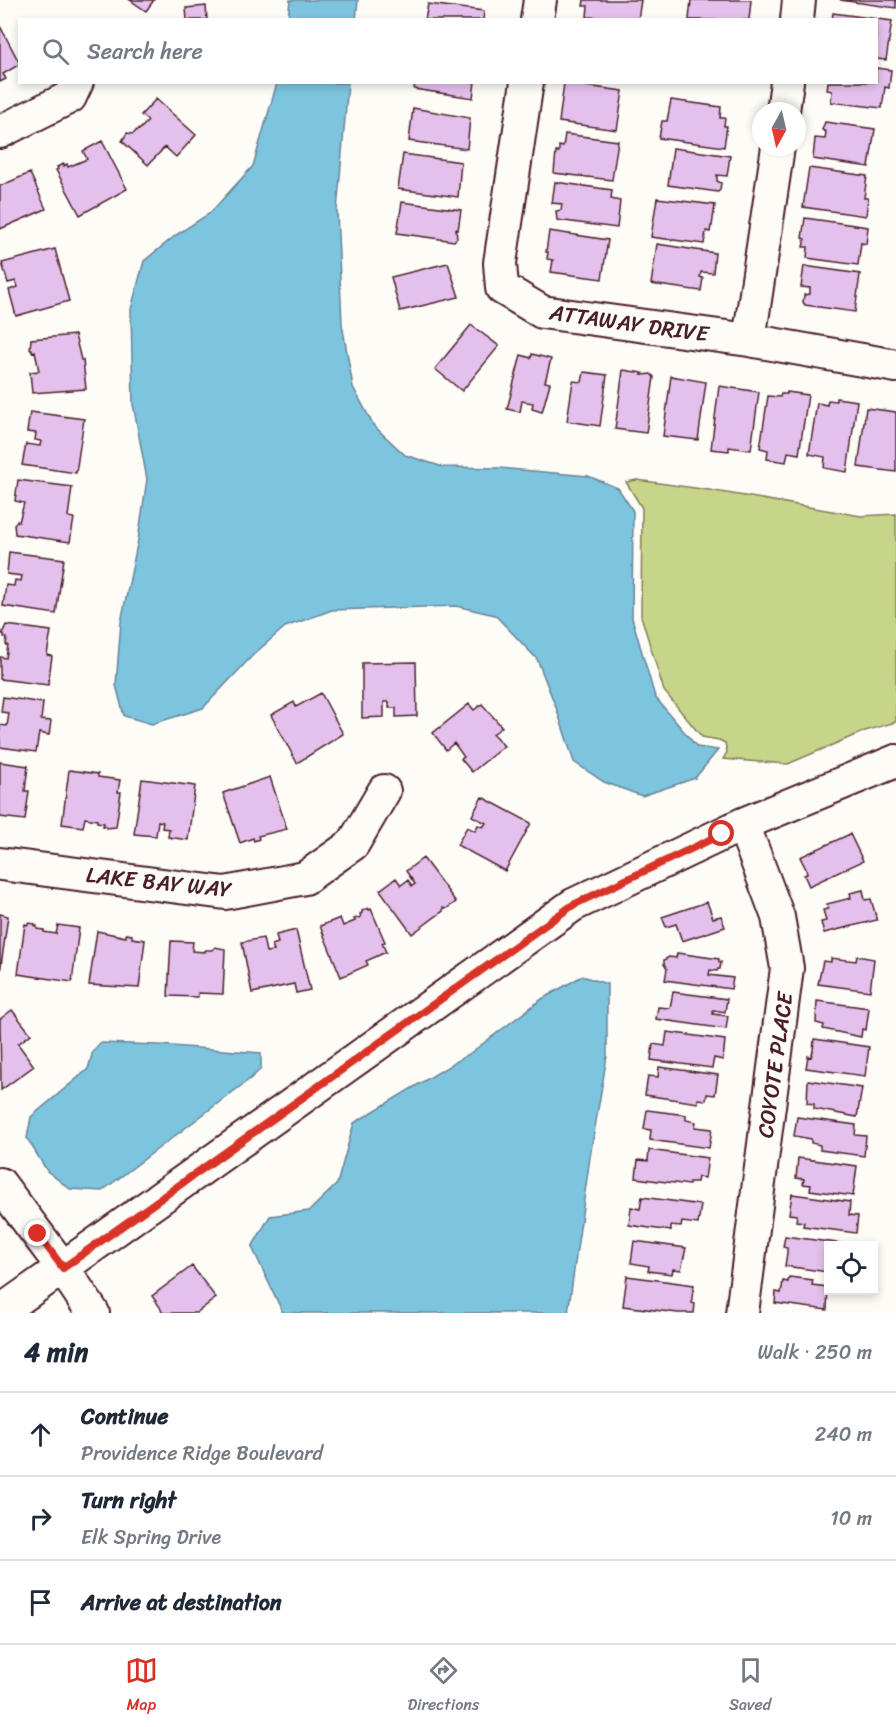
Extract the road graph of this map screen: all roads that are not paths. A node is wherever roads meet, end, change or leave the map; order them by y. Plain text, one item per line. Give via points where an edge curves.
1 (540, 0) edge
2 (800, 0) edge
3 (537, 18) edge
4 (796, 18) edge
5 (76, 84) edge
6 (527, 84) edge
7 (787, 84) edge
8 (784, 102) edge
9 (0, 132) edge
10 (776, 156) edge
11 (749, 340) junction
12 (896, 366) edge
13 (896, 761) edge
14 (384, 791) dead end
15 (743, 824) junction
16 (0, 864) edge
17 (0, 1184) edge
18 (63, 1268) junction
19 (0, 1312) edge
20 (93, 1313) edge
21 (742, 1313) edge

1 - 3 street
2 - 4 street
5 - 9 street via 70,97
6 - 11 street, ATTAWAY DRIVE via 500,263 502,288 542,312
7 - 8 street
10 - 11 street
11 - 12 street, ATTAWAY DRIVE
13 - 15 street
14 - 16 street, LAKE BAY WAY via 353,844 305,878 225,893
15 - 18 street via 573,905
15 - 21 street, COYOTE PLACE via 778,918 788,968
17 - 18 street
18 - 19 street
18 - 20 street

